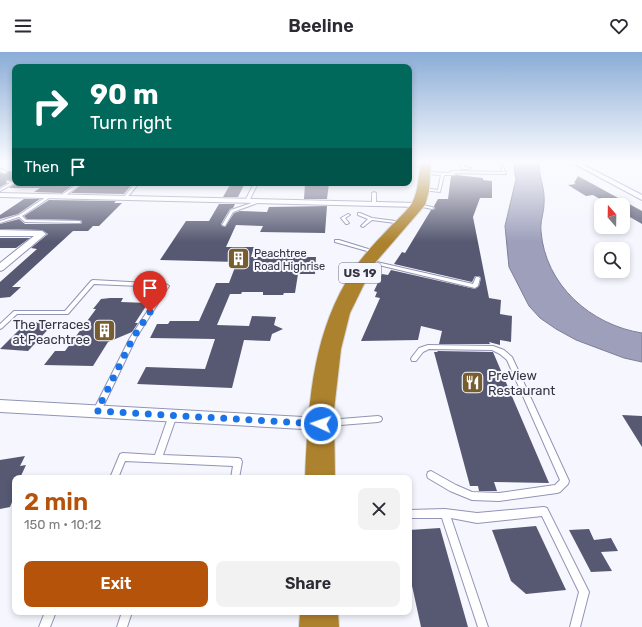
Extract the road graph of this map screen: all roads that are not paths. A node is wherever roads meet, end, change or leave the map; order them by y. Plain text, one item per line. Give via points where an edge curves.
1 (72, 189) edge
2 (133, 189) edge
3 (253, 189) edge
4 (423, 189) joint
5 (440, 189) edge
6 (625, 189) edge
7 (374, 193) dead end
8 (0, 195) edge
9 (50, 196) junction
10 (61, 196) junction
11 (125, 198) junction
12 (642, 198) edge
13 (247, 201) junction
14 (262, 201) junction
15 (374, 204) junction
16 (425, 206) junction
17 (359, 214) dead end
18 (348, 215) dead end
19 (20, 216) junction
20 (371, 219) junction
21 (0, 222) edge
22 (79, 222) dead end
23 (347, 223) dead end
24 (402, 223) junction
25 (224, 225) dead end
26 (363, 226) dead end
27 (0, 233) edge
28 (337, 241) dead end
29 (372, 256) junction
30 (0, 268) edge
31 (478, 278) dead end
32 (0, 327) edge
33 (414, 359) dead end
34 (0, 406) edge
35 (97, 411) junction
36 (173, 415) junction
37 (378, 419) dead end
38 (321, 424) junction
39 (158, 459) junction
40 (115, 475) edge
41 (236, 475) edge
42 (320, 475) edge
43 (431, 475) dead end
44 (445, 513) junction
45 (412, 514) edge
46 (50, 615) edge
47 (126, 615) edge
48 (319, 615) edge
49 (44, 627) edge
50 (122, 627) edge
51 (319, 627) edge
52 (483, 627) edge
53 (576, 627) edge

1 - 10 lane
2 - 11 lane
3 - 13 lane
4 - 5 lane via 440,191
4 - 16 highway, US 19
6 - 12 street
7 - 15 lane
8 - 9 street
9 - 10 street
9 - 19 lane
10 - 11 street
11 - 13 street
13 - 14 street
14 - 15 street
14 - 25 lane via 232,211
15 - 16 street
16 - 24 highway, US 19
17 - 20 lane
18 - 23 lane via 343,218
19 - 21 lane
19 - 22 lane via 25,221
20 - 24 lane
20 - 26 lane
24 - 29 highway, US 19
27 - 30 street via 42,234
28 - 29 lane
29 - 31 lane via 475,286
29 - 38 highway, US 19 via 355,282 340,313 330,349
32 - 35 lane via 16,312 66,313 93,282 166,286 133,338
33 - 43 lane via 421,350 428,347 493,348 502,352 510,359 566,481 557,488 499,497 472,496
34 - 35 street
35 - 36 street
36 - 38 street
36 - 39 lane
37 - 38 lane
38 - 42 highway, US 19
39 - 40 lane via 123,457
39 - 41 lane via 238,462
44 - 45 lane
44 - 52 lane
44 - 53 lane via 477,518 544,511 584,592
46 - 49 lane
47 - 50 lane
48 - 51 highway

